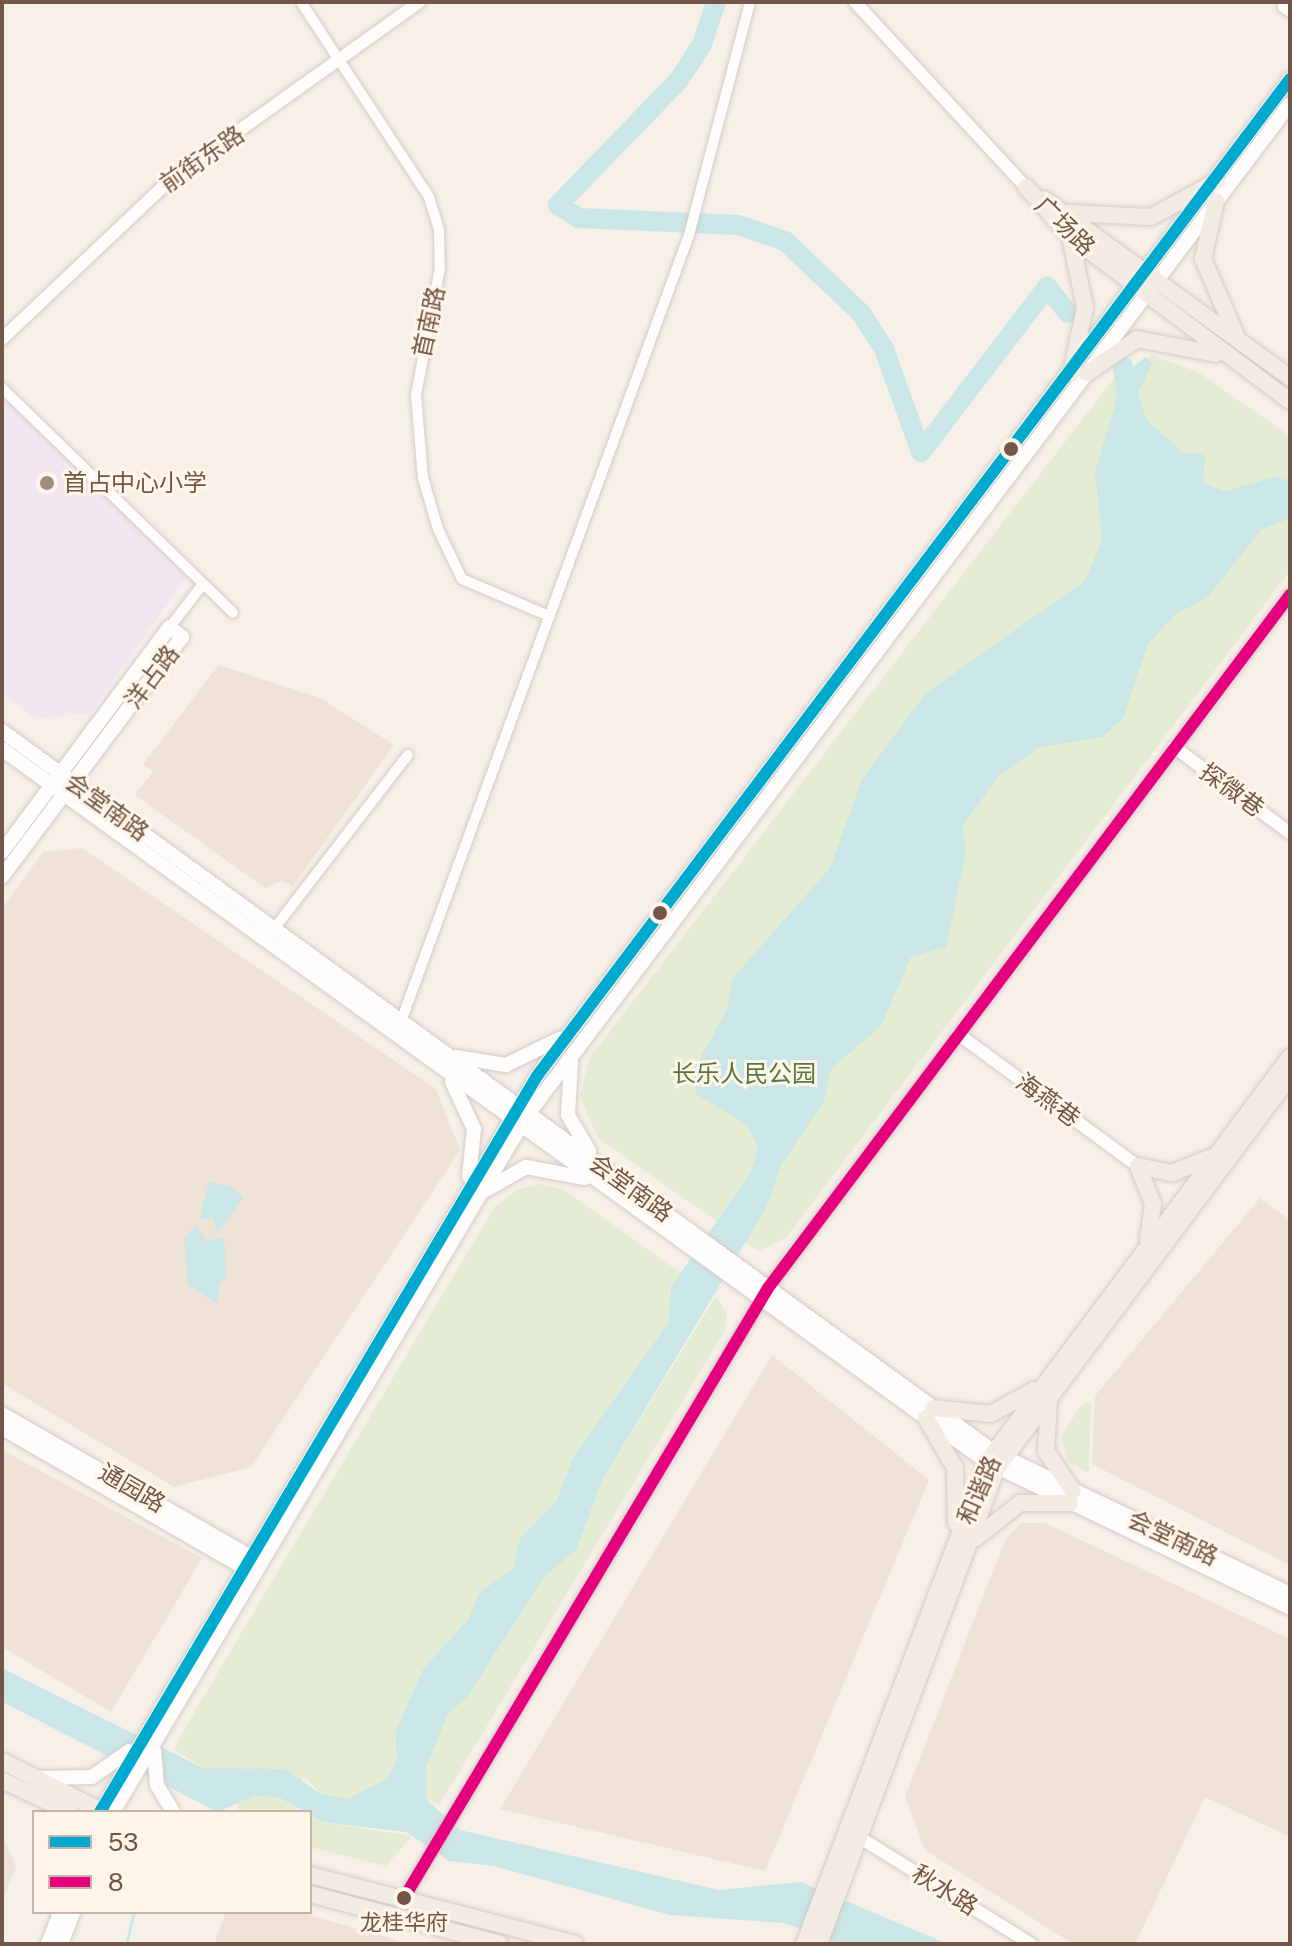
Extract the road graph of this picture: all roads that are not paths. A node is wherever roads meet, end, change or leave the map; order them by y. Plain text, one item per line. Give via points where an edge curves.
1 (301, 2) edge
2 (420, 2) edge
3 (750, 2) edge
4 (855, 2) edge
5 (1289, 2) edge
6 (1290, 12) edge
7 (341, 63) junction
8 (1290, 79) edge
9 (1290, 104) edge
10 (1217, 181) junction
11 (1026, 187) junction
12 (1216, 201) junction
13 (1065, 213) junction
14 (1070, 236) junction
15 (1145, 284) junction
16 (2, 339) edge
17 (1243, 344) junction
18 (1232, 359) junction
19 (1079, 373) junction
20 (1290, 378) edge
21 (2, 388) edge
22 (1290, 401) edge
23 (203, 584) junction
24 (1290, 595) edge
25 (233, 613) dead end
26 (549, 616) junction
27 (170, 627) junction
28 (2, 731) edge
29 (1174, 747) junction
30 (2, 749) edge
31 (408, 755) dead end
32 (56, 779) junction
33 (69, 788) junction
34 (1290, 833) edge
35 (2, 852) edge
36 (2, 877) edge
37 (274, 929) junction
38 (263, 943) junction
39 (400, 1023) junction
40 (577, 1023) junction
41 (958, 1034) junction
42 (395, 1037) junction
43 (585, 1039) junction
44 (446, 1054) junction
45 (1290, 1057) edge
46 (438, 1068) junction
47 (1290, 1077) edge
48 (519, 1115) junction
49 (1216, 1156) junction
50 (1138, 1166) junction
51 (606, 1178) junction
52 (469, 1198) junction
53 (1146, 1247) junction
54 (764, 1293) junction
55 (1048, 1387) junction
56 (929, 1413) junction
57 (2, 1414) edge
58 (2, 1428) edge
59 (996, 1460) junction
60 (1072, 1497) junction
61 (957, 1556) junction
62 (253, 1565) junction
63 (1290, 1594) edge
64 (1290, 1608) edge
65 (141, 1739) junction
66 (155, 1747) junction
67 (2, 1761) edge
68 (2, 1780) edge
69 (34, 1786) junction
70 (48, 1810) edge
71 (67, 1810) edge
72 (99, 1810) edge
73 (105, 1810) edge
74 (106, 1810) edge
75 (172, 1810) edge
76 (859, 1837) junction
77 (312, 1875) edge
78 (831, 1890) junction
79 (312, 1895) edge
80 (404, 1898) junction
81 (59, 1914) edge
82 (72, 1914) edge
83 (48, 1944) edge
84 (61, 1944) edge
85 (500, 1944) edge
86 (575, 1944) edge
87 (804, 1944) edge
88 (819, 1944) edge
89 (1031, 1944) edge

1 - 7 street, 首南路
2 - 7 street, 前街东路
3 - 26 street via 698,210
4 - 11 street
5 - 6 street via 1283,7
7 - 16 street, 前街东路 via 170,180
7 - 26 street, 首南路 via 429,197 439,229 440,268 416,395 423,478 438,529 462,579
8 - 10 main road
9 - 12 main road
10 - 13 main road via 1151,217
10 - 15 main road
11 - 13 main road, 广场路
11 - 14 main road, 广场路
12 - 15 main road
12 - 17 main road via 1202,247 1205,269
13 - 15 main road, 广场路
14 - 15 main road, 广场路
14 - 19 main road via 1085,307
15 - 17 main road, 广场路
15 - 18 main road, 广场路
15 - 19 main road
17 - 20 main road, 广场路
18 - 19 main road via 1137,339
18 - 22 main road, 广场路
19 - 40 main road
19 - 43 main road
21 - 23 street
23 - 25 street
23 - 27 street
24 - 29 street
26 - 39 street
27 - 32 main road, 洋占路
27 - 33 main road, 洋占路 via 182,637
28 - 32 main road, 会堂南路
29 - 34 street, 探微巷
29 - 41 street
30 - 32 main road, 会堂南路
31 - 37 street
32 - 33 main road, 会堂南路
32 - 35 main road, 洋占路
33 - 36 main road, 洋占路
33 - 37 main road, 会堂南路
33 - 38 main road, 会堂南路
37 - 38 street
37 - 39 main road, 会堂南路
38 - 42 main road, 会堂南路
39 - 42 street
39 - 44 main road, 会堂南路
40 - 44 main road via 516,1063
40 - 48 main road
41 - 50 street, 海燕巷
41 - 54 street
42 - 46 main road, 会堂南路
43 - 48 main road
43 - 51 main road via 567,1074 566,1104 577,1136
44 - 48 main road, 会堂南路
45 - 49 main road, 和谐路
46 - 48 main road, 会堂南路
46 - 52 main road via 467,1104 473,1125
47 - 55 main road, 和谐路
48 - 51 main road, 会堂南路
48 - 52 main road
49 - 50 main road via 1172,1173
49 - 53 main road, 和谐路
50 - 53 main road via 1153,1204
51 - 52 main road via 526,1167
51 - 54 main road, 会堂南路
52 - 62 main road
53 - 55 main road, 和谐路
54 - 56 main road, 会堂南路
54 - 80 street
55 - 56 main road via 991,1414
55 - 59 main road, 和谐路
55 - 60 main road via 1046,1451
56 - 59 main road, 会堂南路
56 - 61 main road via 959,1484
57 - 62 main road, 通园路
58 - 62 main road, 通园路
59 - 60 main road, 会堂南路
59 - 61 main road, 和谐路
60 - 61 main road via 1011,1506
60 - 63 main road, 会堂南路
60 - 64 main road, 会堂南路
61 - 76 main road, 和谐路
61 - 78 main road, 和谐路
62 - 65 main road
62 - 66 main road
65 - 69 main road via 92,1777
65 - 73 main road
66 - 74 main road
66 - 75 main road via 157,1785
67 - 69 main road
68 - 69 main road
69 - 70 main road
69 - 71 main road
69 - 72 main road
76 - 78 main road, 和谐路
76 - 89 street, 秋水路
77 - 80 main road
78 - 87 main road, 和谐路
78 - 88 main road, 和谐路
79 - 85 main road
80 - 86 main road
81 - 83 main road
82 - 84 main road

